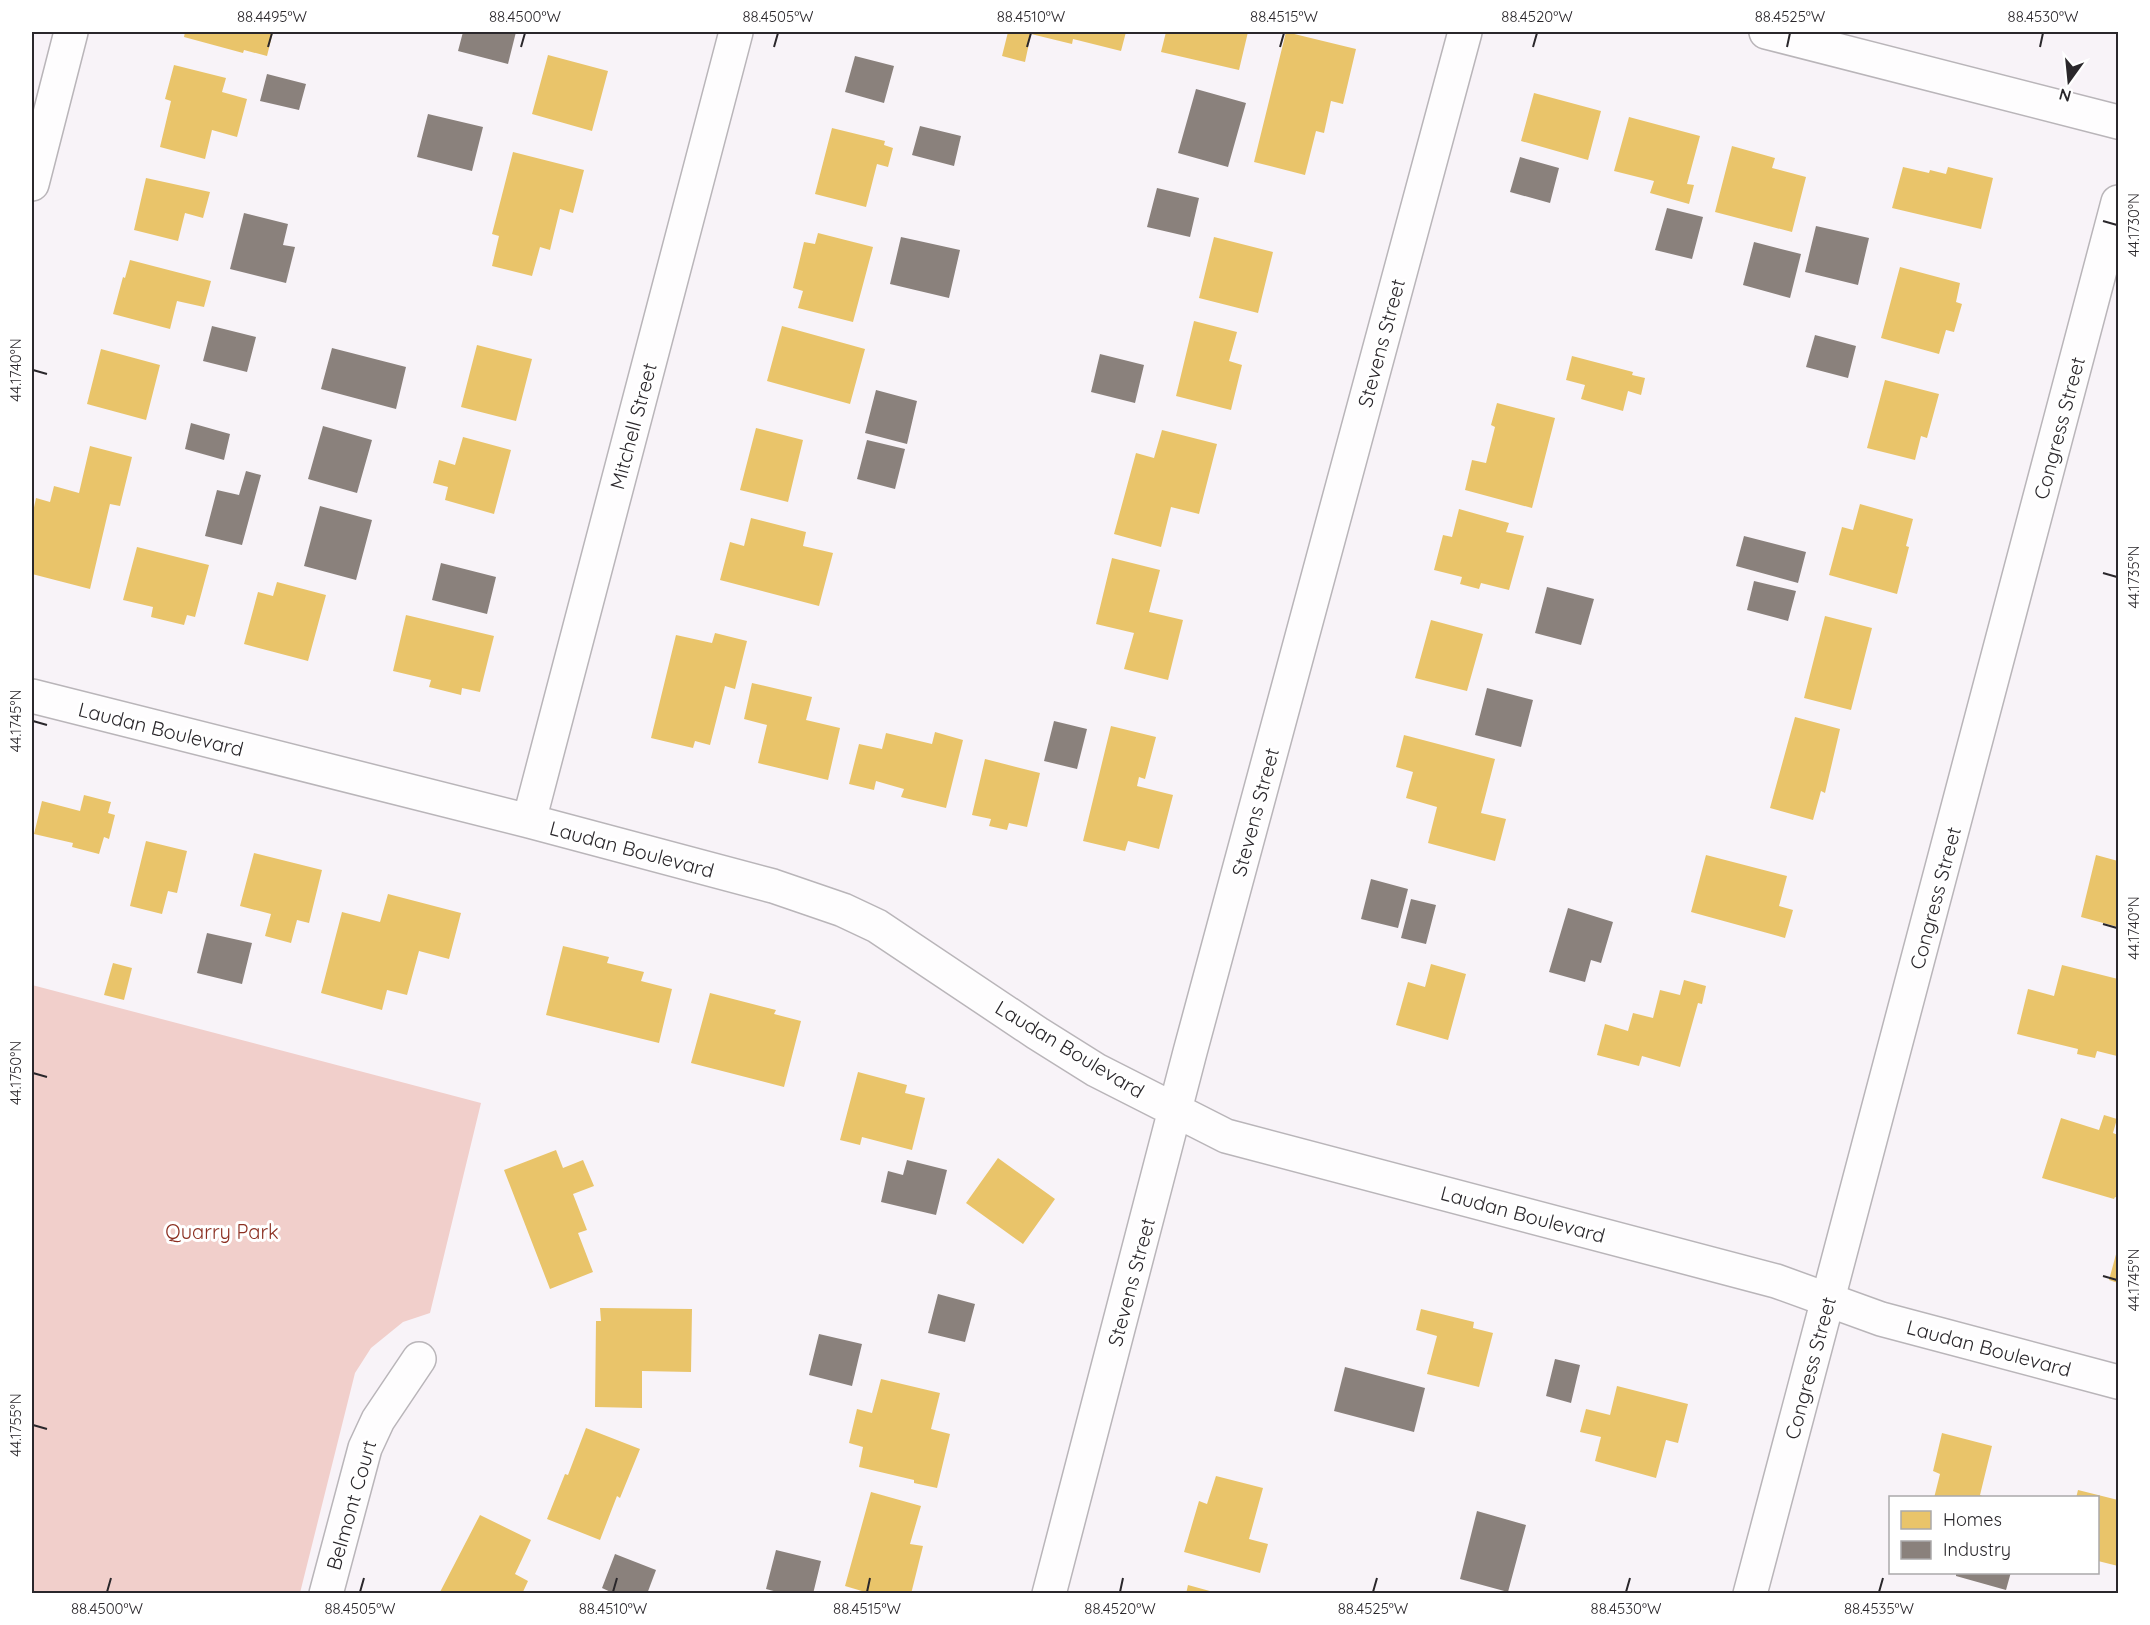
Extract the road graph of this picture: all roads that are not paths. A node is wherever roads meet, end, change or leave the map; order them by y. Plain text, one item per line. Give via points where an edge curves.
1 (70, 32) edge
2 (736, 32) edge
3 (1465, 32) edge
4 (1766, 32) edge
5 (2118, 122) edge
6 (32, 184) edge
7 (2118, 202) edge
8 (32, 696) edge
9 (529, 821) junction
10 (1176, 1109) junction
11 (1829, 1299) junction
12 (419, 1359) dead end
13 (2118, 1382) edge
14 (326, 1593) edge
15 (1049, 1593) edge
16 (1750, 1593) edge

1 - 6 street
2 - 9 street, Mitchell Street
3 - 10 street, Stevens Street
4 - 5 street
7 - 11 street, Congress Street
8 - 9 street, Laudan Boulevard
9 - 10 street, Laudan Boulevard via 773,886 843,910 894,936 1096,1070
10 - 11 street, Laudan Boulevard via 1226,1136 1776,1281
10 - 15 street, Stevens Street
11 - 13 street, Laudan Boulevard via 1881,1319
11 - 16 street, Congress Street
12 - 14 street, Belmont Court via 378,1420 365,1448

